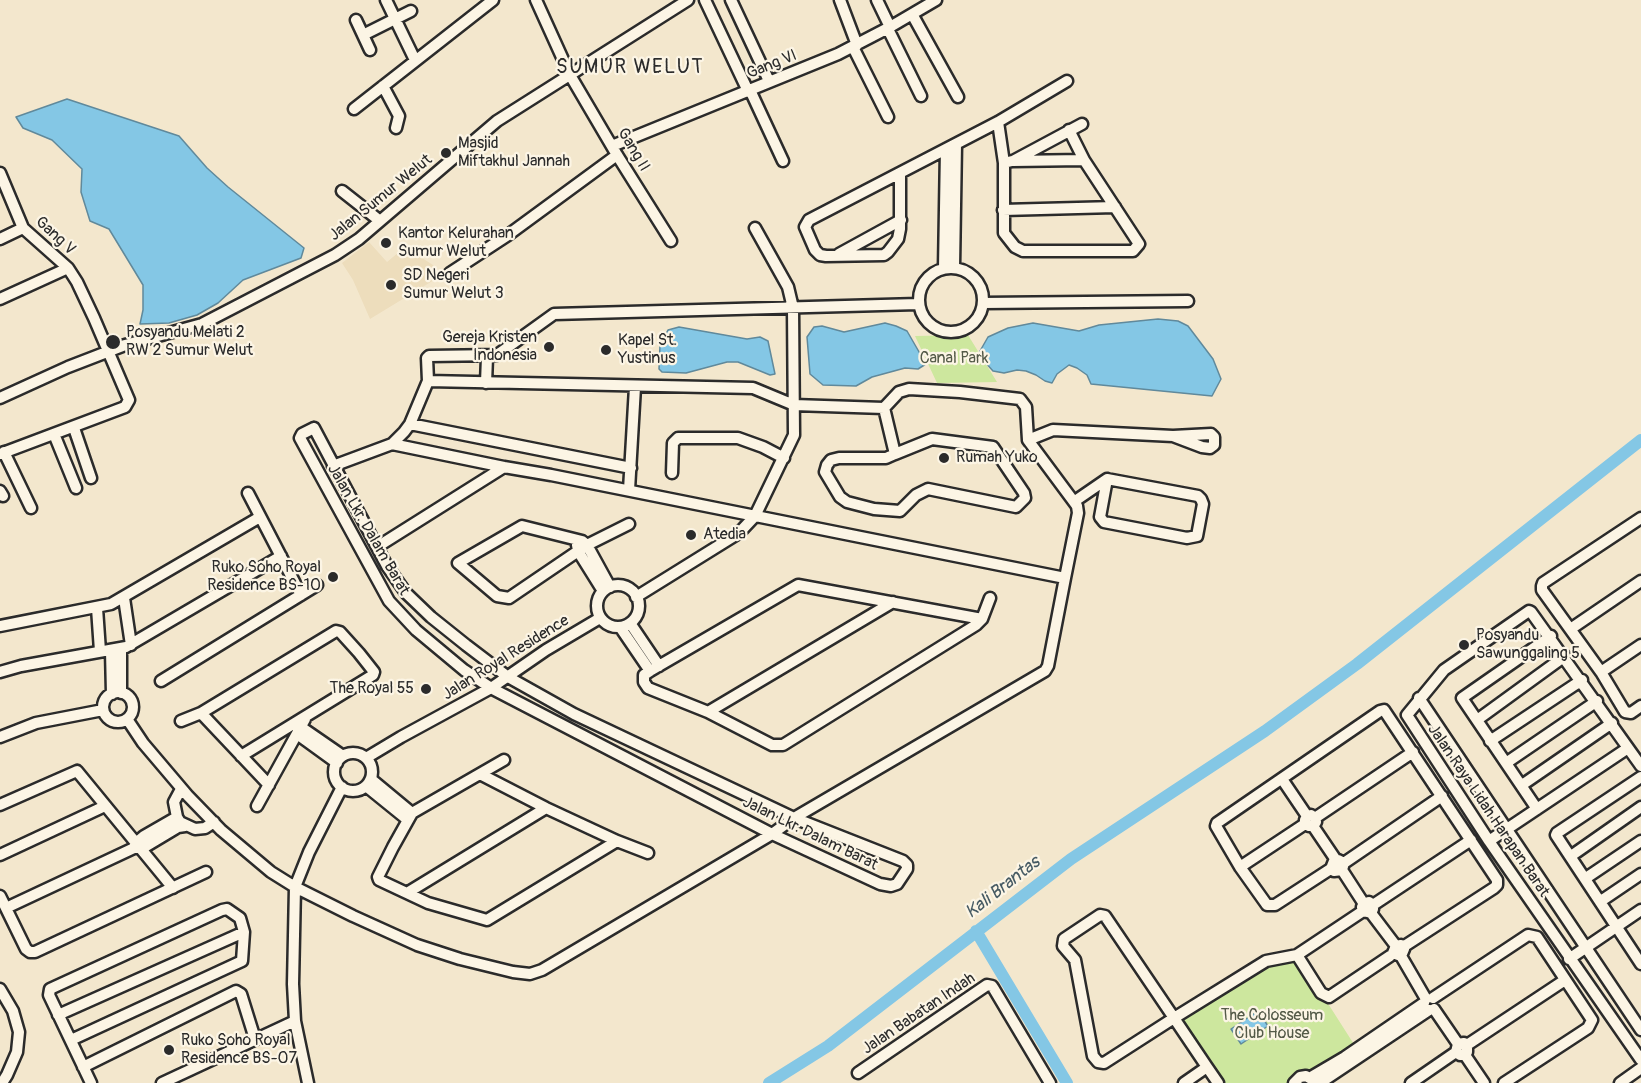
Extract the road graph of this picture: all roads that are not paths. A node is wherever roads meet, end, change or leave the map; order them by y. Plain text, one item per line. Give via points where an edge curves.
1 (386, 0) edge
2 (494, 0) edge
3 (536, 0) edge
4 (688, 0) edge
5 (705, 0) edge
6 (731, 0) edge
7 (840, 0) edge
8 (877, 0) edge
9 (936, 0) edge
10 (411, 11) dead end
11 (912, 14) junction
12 (394, 19) junction
13 (356, 21) dead end
14 (889, 28) junction
15 (363, 35) junction
16 (855, 46) junction
17 (370, 50) dead end
18 (415, 60) junction
19 (570, 75) junction
20 (769, 81) junction
21 (1067, 81) dead end
22 (383, 86) junction
23 (749, 91) junction
24 (921, 96) dead end
25 (957, 97) dead end
26 (354, 109) dead end
27 (888, 117) dead end
28 (998, 122) junction
29 (1082, 124) dead end
30 (396, 128) dead end
31 (1069, 130) junction
32 (951, 146) junction
33 (614, 150) junction
34 (1084, 160) junction
35 (783, 161) dead end
36 (1008, 162) junction
37 (0, 173) edge
38 (900, 173) junction
39 (342, 191) dead end
40 (1115, 207) junction
41 (1003, 210) junction
42 (901, 220) junction
43 (380, 221) junction
44 (23, 228) junction
45 (755, 228) dead end
46 (0, 239) edge
47 (671, 241) dead end
48 (836, 255) junction
49 (949, 267) junction
50 (68, 268) junction
51 (450, 273) dead end
52 (0, 299) edge
53 (1188, 301) dead end
54 (983, 303) junction
55 (918, 304) junction
56 (793, 308) junction
57 (108, 352) junction
58 (487, 357) junction
59 (428, 381) junction
60 (486, 383) junction
61 (635, 387) junction
62 (0, 398) edge
63 (794, 405) junction
64 (884, 408) junction
65 (410, 424) junction
66 (74, 428) junction
67 (54, 434) junction
68 (1173, 436) dead end
69 (1028, 440) junction
70 (392, 444) junction
71 (2, 453) edge
72 (895, 454) junction
73 (784, 458) junction
74 (333, 466) junction
75 (504, 467) junction
76 (631, 468) junction
77 (672, 473) dead end
78 (91, 478) dead end
79 (1107, 480) junction
80 (76, 488) dead end
81 (628, 490) junction
82 (248, 493) dead end
83 (1075, 501) junction
84 (31, 508) dead end
85 (755, 516) junction
86 (260, 517) junction
87 (1641, 518) edge
88 (629, 524) dead end
89 (377, 547) junction
90 (582, 548) junction
91 (281, 556) junction
92 (1065, 578) junction
93 (1641, 581) edge
94 (317, 585) dead end
95 (606, 589) junction
96 (302, 595) junction
97 (636, 597) junction
98 (124, 598) junction
99 (990, 598) dead end
100 (893, 602) junction
101 (97, 608) junction
102 (600, 618) junction
103 (982, 619) junction
104 (625, 625) junction
105 (0, 626) edge
106 (1572, 628) junction
107 (1551, 636) junction
108 (1641, 645) edge
109 (116, 649) junction
110 (1565, 657) junction
111 (654, 668) junction
112 (0, 672) edge
113 (1601, 672) junction
114 (508, 677) junction
115 (1582, 680) junction
116 (161, 681) dead end
117 (491, 688) junction
118 (117, 693) junction
119 (1419, 698) junction
120 (1597, 701) junction
121 (1641, 706) edge
122 (103, 710) junction
123 (708, 712) junction
124 (201, 713) junction
125 (306, 717) junction
126 (128, 719) junction
127 (1477, 720) junction
128 (181, 721) dead end
129 (1612, 723) junction
130 (299, 731) junction
131 (0, 737) edge
132 (1490, 741) junction
133 (1628, 748) junction
134 (1413, 752) junction
135 (242, 756) junction
136 (366, 758) junction
137 (340, 760) junction
138 (504, 760) dead end
139 (1506, 763) junction
140 (1641, 766) edge
141 (480, 774) junction
142 (1641, 777) edge
143 (1282, 779) junction
144 (368, 783) junction
145 (269, 785) junction
146 (1522, 785) junction
147 (342, 787) junction
148 (181, 789) junction
149 (1443, 796) junction
150 (0, 805) edge
151 (105, 806) junction
152 (257, 806) dead end
153 (1641, 807) edge
154 (546, 808) junction
155 (1537, 809) junction
156 (177, 817) junction
157 (410, 817) junction
158 (794, 818) junction
159 (1310, 821) junction
160 (214, 822) junction
161 (185, 826) junction
162 (1507, 830) junction
163 (772, 834) junction
164 (1471, 840) junction
165 (617, 841) junction
166 (1489, 841) junction
167 (1641, 842) edge
168 (138, 846) junction
169 (648, 853) dead end
170 (0, 855) edge
171 (1571, 856) junction
172 (1339, 865) junction
173 (1240, 867) junction
174 (206, 872) dead end
175 (1641, 874) edge
176 (1586, 878) junction
177 (295, 887) junction
178 (173, 888) junction
179 (407, 893) junction
180 (0, 896) edge
181 (1601, 901) junction
182 (6, 908) junction
183 (1368, 908) junction
184 (1641, 910) edge
185 (1617, 927) junction
186 (244, 932) junction
187 (1586, 947) junction
188 (1397, 951) junction
189 (1638, 951) edge
190 (1297, 955) junction
191 (1569, 958) junction
192 (1641, 964) edge
193 (1565, 980) junction
194 (0, 990) edge
195 (1429, 1004) junction
196 (58, 1015) junction
197 (1174, 1018) junction
198 (295, 1021) junction
199 (1641, 1030) edge
200 (255, 1039) junction
201 (71, 1040) junction
202 (1461, 1049) junction
203 (1640, 1065) edge
204 (83, 1067) junction
205 (1207, 1067) junction
206 (858, 1073) dead end
207 (1316, 1081) edge
208 (2, 1083) edge
209 (91, 1083) edge
210 (162, 1083) edge
211 (308, 1083) edge
212 (1050, 1083) edge
213 (1184, 1083) edge
214 (1218, 1083) edge
215 (1294, 1083) edge
216 (1411, 1083) edge
217 (1484, 1083) edge
218 (1504, 1083) edge
219 (1620, 1083) edge

1 - 12 street
2 - 18 street
3 - 19 street, Gang II
4 - 19 street, Jalan Sumur Welut
5 - 23 street
6 - 20 street
7 - 16 street
8 - 14 street
9 - 11 street, Gang VI
10 - 12 street
11 - 14 street, Gang VI
11 - 25 street
12 - 15 street
12 - 18 street
13 - 15 street
14 - 16 street, Gang VI
14 - 24 street
15 - 17 street
16 - 20 street, Gang VI
16 - 27 street
18 - 22 street
19 - 33 street, Gang II
19 - 43 street, Jalan Sumur Welut via 497,121
20 - 23 street, Gang VI
21 - 28 street
22 - 26 street
22 - 30 street via 399,116
23 - 33 street, Gang VI
23 - 35 street
28 - 32 street
28 - 36 street
29 - 31 street
31 - 34 street
31 - 36 street
32 - 38 street
32 - 49 street
33 - 47 street, Gang II
33 - 51 street, Gang VI via 508,235
34 - 36 street
34 - 40 street
36 - 41 street
37 - 44 street, Gang V
38 - 42 street
38 - 48 street via 806,223 815,250 820,255
39 - 43 street
40 - 41 street
40 - 41 street via 1139,244 1133,251 1023,251 1004,233
42 - 48 street
42 - 48 street via 898,239 884,255
43 - 57 street, Jalan Sumur Welut via 335,255 218,317
44 - 46 street
44 - 50 street, Gang V
45 - 56 street via 788,287
49 - 54 street via 973,275 983,293
49 - 55 street via 933,272 924,281
50 - 52 street
50 - 57 street, Gang V
53 - 54 street
54 - 55 street via 972,324 950,332 929,324
55 - 56 street
56 - 58 street via 554,314 500,354
56 - 63 street
57 - 62 street, Jalan Sumur Welut
57 - 66 street, Gang V via 128,404
58 - 59 street via 429,356
58 - 60 street
59 - 60 street
59 - 65 street
60 - 61 street
61 - 63 street via 753,388
61 - 76 street
63 - 64 street
63 - 73 street via 794,435
64 - 69 street via 899,392 909,389 1020,399 1026,407
64 - 72 street
65 - 70 street
65 - 76 street
66 - 67 street
66 - 78 street
67 - 71 street
67 - 80 street
68 - 69 street via 1053,430
69 - 83 street
70 - 74 street
70 - 75 street
71 - 84 street
72 - 72 street via 886,458 831,460 825,472 840,497 874,509 900,511 928,489 1016,507 1025,498 993,447 929,440
73 - 77 street via 738,438 678,438 673,443
73 - 85 street
74 - 89 street, Jalan Lkr. Dalam Barat
74 - 117 street, Jalan Lkr. Dalam Barat via 314,428 302,434 300,438 388,601 416,630
75 - 81 street
75 - 89 street
76 - 81 street
79 - 79 street via 1100,517 1104,522 1187,538 1197,536 1203,504 1198,496
79 - 83 street
81 - 85 street
82 - 86 street
83 - 92 street via 1078,513
85 - 92 street
85 - 97 street via 739,533
86 - 91 street
86 - 98 street
87 - 106 street via 1543,583 1542,590
88 - 90 street
89 - 114 street, Jalan Lkr. Dalam Barat via 387,566 430,617
90 - 90 street via 508,598 497,596 458,563 519,527 576,538
90 - 95 street
91 - 96 street
91 - 109 street
92 - 158 street via 1045,671
93 - 106 street
94 - 96 street
95 - 97 street via 625,586
95 - 102 street via 598,600
96 - 116 street
97 - 104 street via 638,611
98 - 101 street
98 - 109 street
99 - 103 street
100 - 103 street
100 - 111 street via 798,585
100 - 123 street
101 - 105 street
101 - 109 street
102 - 104 street via 612,627
102 - 114 street, Jalan Royal Residence
103 - 123 street via 783,745 772,745
104 - 111 street
106 - 113 street
107 - 110 street
107 - 119 street via 1529,611 1444,670
107 - 127 street via 1462,696
108 - 113 street
109 - 112 street
109 - 118 street
110 - 115 street
110 - 127 street
111 - 123 street via 644,675 648,688
113 - 121 street via 1625,712 1631,713
114 - 117 street, Jalan Royal Residence
114 - 158 street, Jalan Lkr. Dalam Barat via 574,714
115 - 120 street
115 - 132 street
117 - 136 street, Jalan Royal Residence
117 - 163 street, Jalan Lkr. Dalam Barat
118 - 122 street via 105,700
118 - 126 street via 126,695 132,704
119 - 162 street, Jalan Raya Lidah Harapan Barat
119 - 166 street, Jalan Raya Lidah Harapan Barat via 1407,717
120 - 129 street
120 - 139 street
122 - 126 street via 110,720
122 - 131 street via 36,723
124 - 125 street via 338,631 374,675
124 - 128 street
124 - 135 street
125 - 130 street
125 - 135 street
126 - 148 street
127 - 132 street
129 - 133 street
129 - 146 street
130 - 137 street
130 - 145 street
132 - 139 street
133 - 140 street
133 - 155 street
134 - 143 street via 1384,710
134 - 149 street
134 - 159 street
135 - 145 street
136 - 137 street via 351,753
136 - 144 street via 372,771
137 - 147 street via 335,776
138 - 141 street
139 - 146 street
141 - 154 street
141 - 157 street
142 - 171 street via 1557,833
143 - 159 street
143 - 173 street via 1217,823
144 - 147 street via 354,791
144 - 157 street
145 - 152 street
146 - 155 street
147 - 177 street
148 - 156 street via 174,802
148 - 160 street
149 - 164 street
149 - 172 street
150 - 151 street via 78,771
151 - 168 street
151 - 170 street
153 - 171 street
154 - 165 street
154 - 179 street
155 - 162 street
156 - 161 street
156 - 168 street
157 - 179 street via 378,877 381,883
158 - 163 street
158 - 163 street, Jalan Lkr. Dalam Barat via 897,858 907,869 897,884 885,886
159 - 172 street
159 - 173 street
160 - 161 street via 205,828
160 - 177 street via 271,872
161 - 168 street
162 - 166 street
162 - 187 street, Jalan Raya Lidah Harapan Barat
163 - 177 street via 530,974 417,945
164 - 183 street
164 - 188 street via 1497,885
165 - 169 street
165 - 179 street via 491,919 428,903
166 - 191 street, Jalan Raya Lidah Harapan Barat
167 - 176 street
168 - 178 street
168 - 182 street
171 - 176 street
172 - 173 street via 1270,906
172 - 183 street
174 - 178 street
175 - 181 street
176 - 181 street
177 - 198 street
178 - 182 street via 36,952 26,949
180 - 182 street
181 - 185 street
183 - 188 street
183 - 190 street
184 - 185 street
185 - 187 street
185 - 189 street
186 - 196 street
186 - 196 street via 240,918 222,910 54,986 49,995
186 - 201 street via 242,961
187 - 191 street
187 - 199 street, Jalan Raya Lidah Harapan Barat
188 - 190 street via 1329,997 1322,993
188 - 195 street
189 - 192 street
190 - 197 street via 1266,961
191 - 203 street, Jalan Raya Lidah Harapan Barat
193 - 195 street via 1537,937 1531,935
193 - 202 street
193 - 218 street via 1591,1024
194 - 208 street via 13,1011 19,1032 16,1052
195 - 202 street
195 - 207 street
196 - 201 street
197 - 197 street via 1105,915 1064,939 1063,946 1075,960 1093,1056 1098,1062 1104,1063
197 - 205 street
198 - 200 street
198 - 211 street
200 - 204 street via 241,994 236,991
200 - 210 street
201 - 204 street
202 - 216 street
202 - 217 street
203 - 219 street
204 - 209 street
205 - 213 street
205 - 214 street
206 - 212 street, Jalan Babatan Indah via 987,985 994,989
207 - 215 street via 1300,1077

